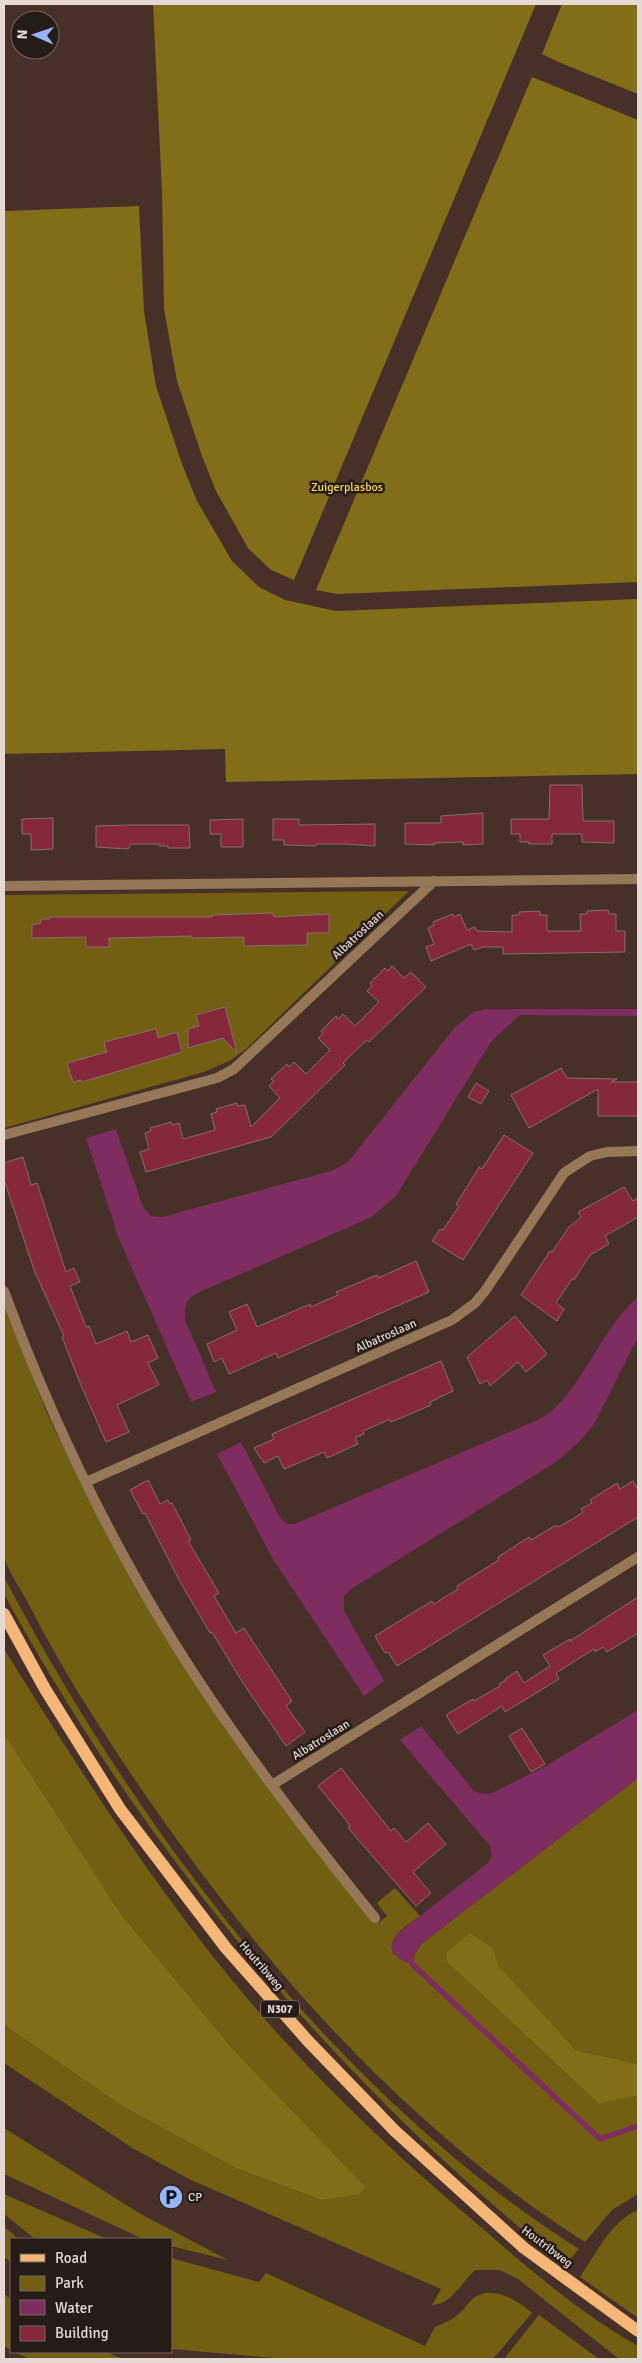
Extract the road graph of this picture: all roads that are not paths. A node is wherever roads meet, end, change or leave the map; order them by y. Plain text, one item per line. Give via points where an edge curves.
1 (638, 879) edge
2 (434, 881) junction
3 (4, 886) edge
4 (4, 1135) edge
5 (638, 1151) edge
6 (4, 1290) edge
7 (86, 1482) junction
8 (638, 1557) edge
9 (4, 1614) edge
10 (272, 1785) junction
11 (375, 1918) dead end
12 (638, 2331) edge

1 - 2 street
2 - 3 street
2 - 4 street, Albatroslaan via 234,1069 217,1078
5 - 7 street, Albatroslaan via 590,1156 564,1173 485,1291 452,1320
6 - 7 street
7 - 10 street via 174,1643
8 - 10 street, Albatroslaan
9 - 12 main road, Houtribweg / N307 via 45,1689 120,1809 226,1948 308,2041 395,2131 524,2248
10 - 11 street

